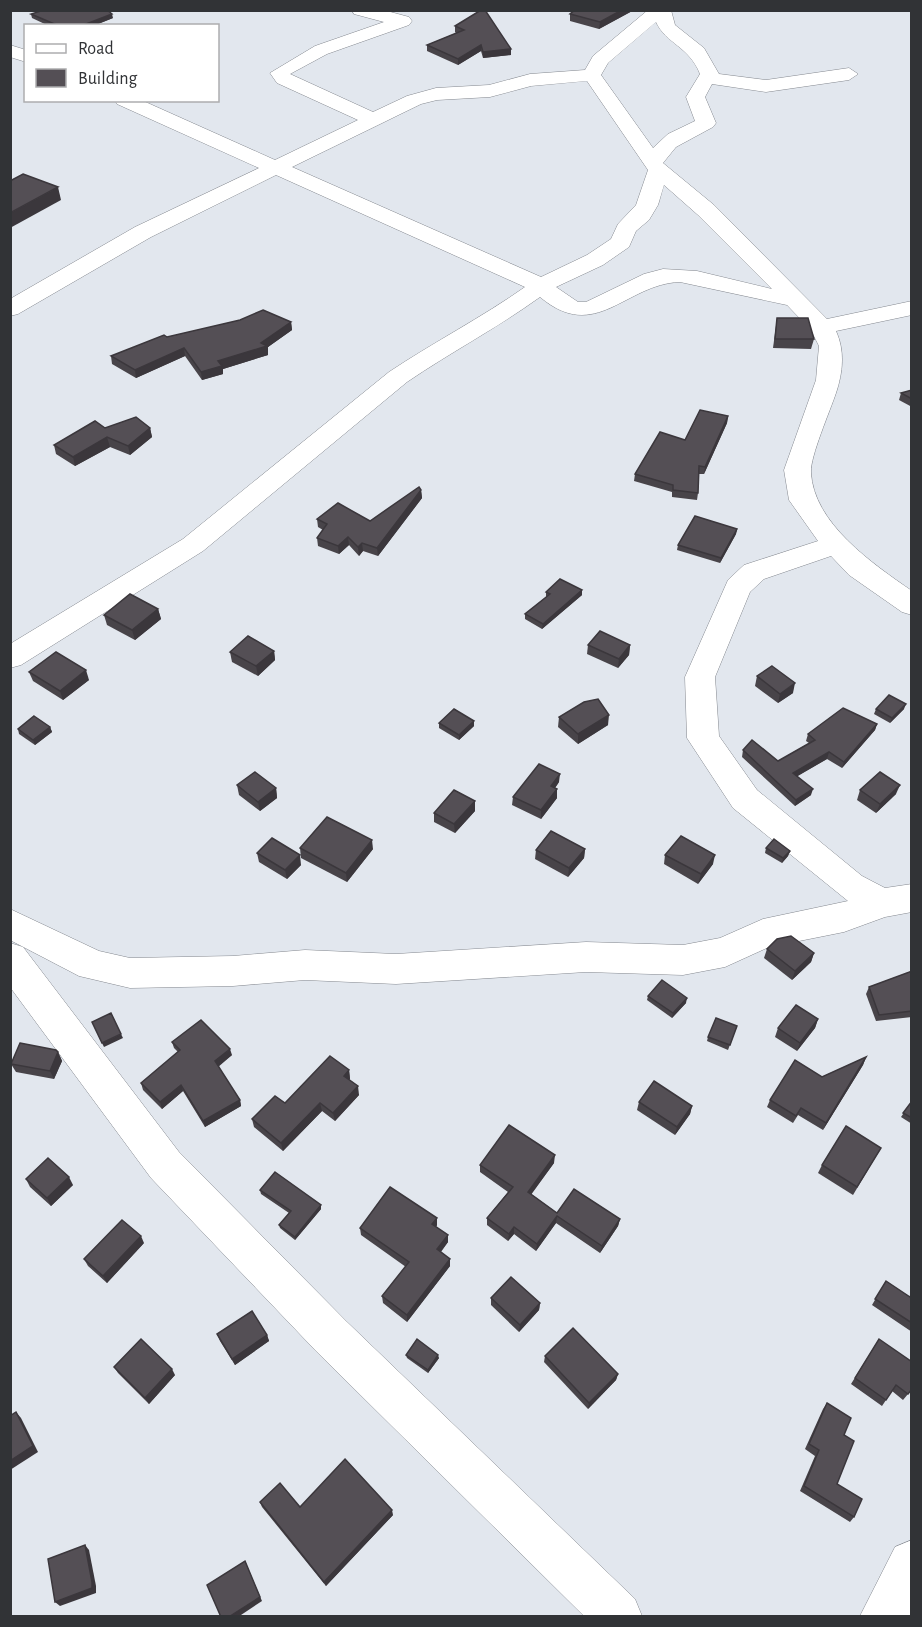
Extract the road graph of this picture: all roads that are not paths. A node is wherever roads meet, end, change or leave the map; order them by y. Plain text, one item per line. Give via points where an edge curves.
1 (360, 10) edge
2 (660, 10) edge
3 (10, 50) edge
4 (24, 56) edge
5 (849, 74) dead end
6 (592, 75) junction
7 (707, 78) junction
8 (128, 102) edge
9 (372, 119) junction
10 (656, 166) junction
11 (273, 169) junction
12 (541, 286) junction
13 (795, 298) junction
14 (912, 308) edge
15 (10, 309) edge
16 (822, 327) junction
17 (837, 544) junction
18 (912, 605) edge
19 (10, 658) edge
20 (896, 900) edge
21 (10, 923) edge
22 (10, 958) edge
23 (912, 1564) edge
24 (618, 1617) edge
25 (884, 1617) edge

1 - 9 street via 403,21 321,50 279,73 284,79
2 - 6 street via 600,60
2 - 7 street via 670,32 700,53 710,74
3 - 4 street
5 - 7 street via 766,86
6 - 9 street via 530,80 490,91 436,94 414,99
6 - 10 street
7 - 10 street via 694,99 706,123 662,147
8 - 11 street
9 - 11 street
10 - 12 street via 647,204 626,229 621,242 595,260
10 - 13 street
11 - 12 street
11 - 15 street via 143,232
12 - 13 street via 563,305 577,311 594,308 662,276 705,278 778,298
12 - 19 street via 491,322 398,377 193,545
13 - 16 street
14 - 16 street
16 - 17 street via 831,346 828,380 797,470 802,500
17 - 18 street via 859,568
17 - 20 street via 754,572 738,586 700,677 703,738 745,799 850,886
20 - 21 street via 844,918 763,933 725,952 683,960 586,957 396,969 306,965 130,973 92,965
22 - 24 street via 165,1165 331,1336
23 - 25 street

